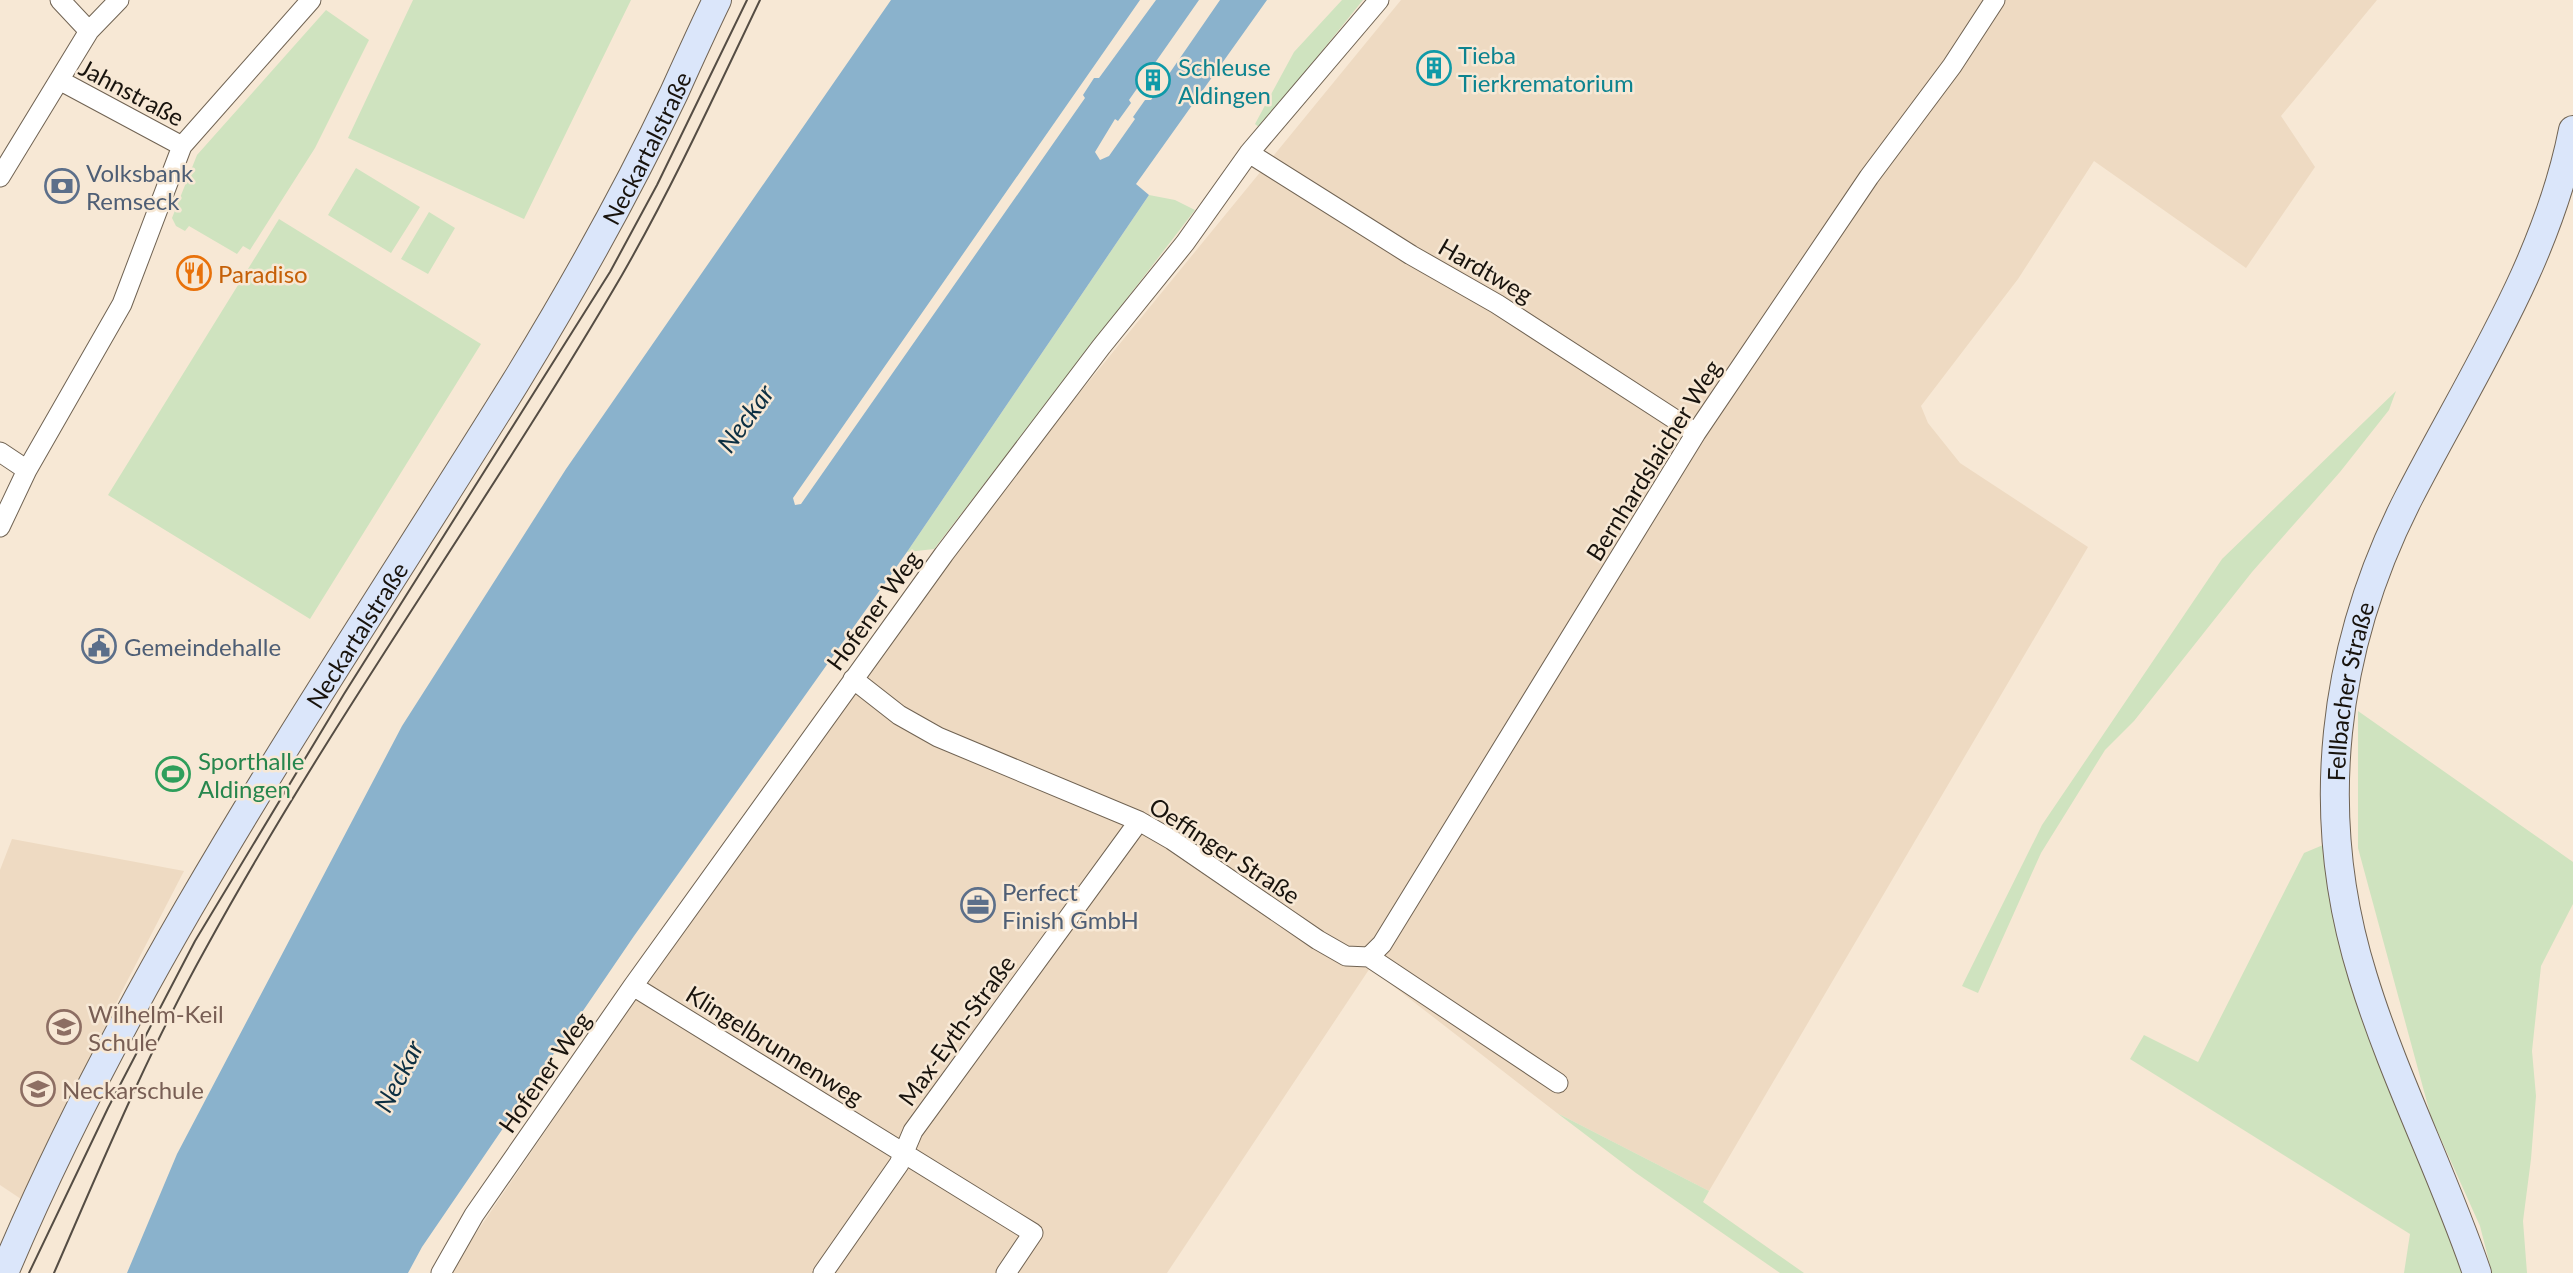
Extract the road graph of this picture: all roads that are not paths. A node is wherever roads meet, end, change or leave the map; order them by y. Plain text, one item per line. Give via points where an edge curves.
1 (60, 0) edge
2 (118, 0) edge
3 (311, 0) edge
4 (717, 0) edge
5 (1379, 0) edge
6 (1995, 0) edge
7 (89, 31) junction
8 (60, 80) junction
9 (2573, 130) edge
10 (182, 146) junction
11 (1249, 153) junction
12 (0, 177) edge
13 (1696, 433) junction
14 (0, 452) edge
15 (27, 470) junction
16 (0, 527) edge
17 (853, 679) junction
18 (1139, 821) junction
19 (1369, 957) junction
20 (634, 986) junction
21 (1558, 1083) dead end
22 (904, 1154) junction
23 (4, 1273) edge
24 (441, 1273) edge
25 (823, 1273) edge
26 (1006, 1273) edge
27 (2477, 1273) edge

1 - 7 street
2 - 7 street
3 - 10 street
4 - 23 main road, Neckartalstraße via 673,96 584,265 269,772 180,926 87,1097
5 - 11 street, Hofener Weg
6 - 13 street, Bernhardslaicher Weg
7 - 8 street
8 - 10 street, Jahnstraße
8 - 12 street
9 - 27 main road, Fellbacher Straße via 2540,241 2508,314 2384,548 2342,685 2335,806 2353,937 2381,1027
10 - 15 street via 122,304
11 - 13 street, Hardtweg via 1497,304
11 - 17 street, Hofener Weg
13 - 19 street, Bernhardslaicher Weg via 1382,944
14 - 15 street
15 - 16 street
17 - 18 street, Oeffinger Straße via 891,710 938,737
17 - 20 street, Hofener Weg
18 - 19 street, Oeffinger Straße via 1318,940 1346,956
18 - 22 street, Max-Eyth-Straße via 913,1130
19 - 21 street, Oeffinger Straße
20 - 22 street, Klingelbrunnenweg
20 - 24 street, Hofener Weg via 474,1215
22 - 25 street, Max-Eyth-Straße
22 - 26 street, Klingelbrunnenweg via 1033,1233

